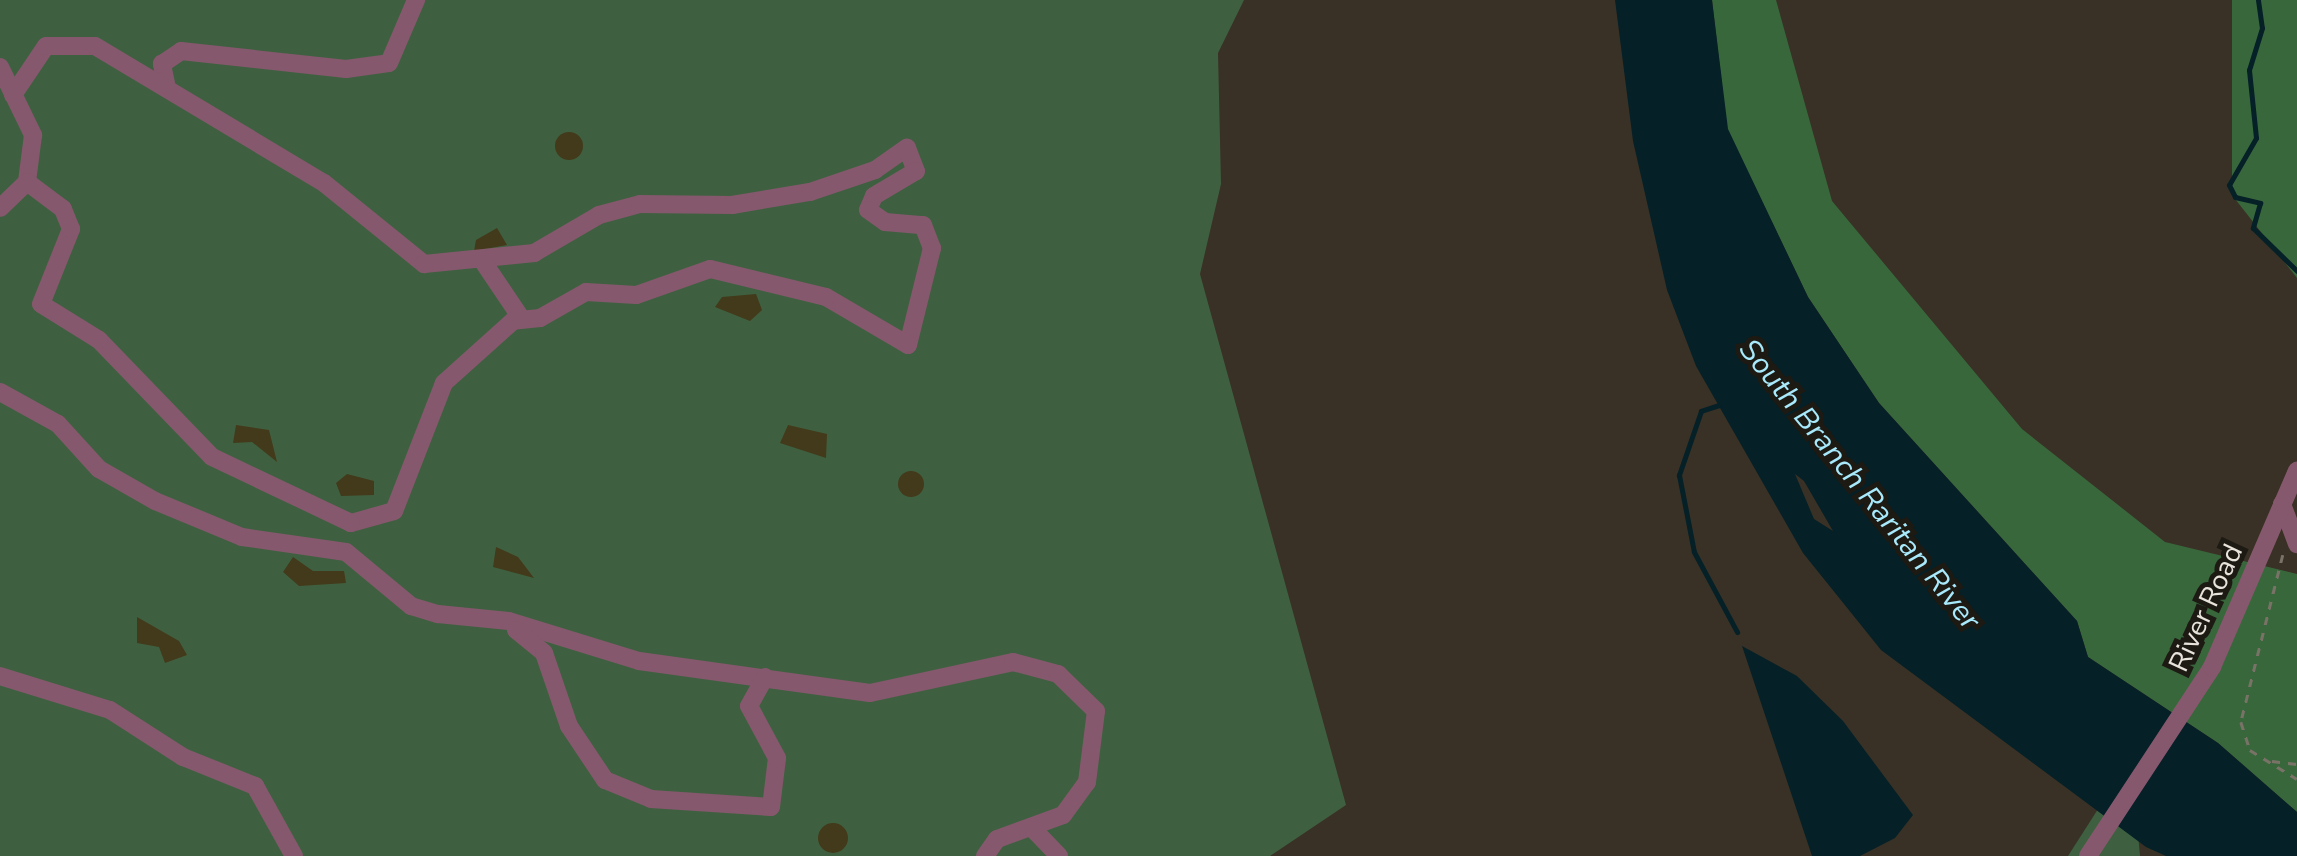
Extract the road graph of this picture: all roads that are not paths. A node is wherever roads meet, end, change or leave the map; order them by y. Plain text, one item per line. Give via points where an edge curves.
1 (416, 0) edge
2 (0, 67) edge
3 (167, 89) junction
4 (13, 95) junction
5 (27, 182) junction
6 (0, 208) edge
7 (484, 263) junction
8 (521, 318) junction
9 (0, 392) edge
10 (2297, 471) edge
11 (2282, 504) junction
12 (351, 523) junction
13 (2297, 544) edge
14 (346, 552) junction
15 (462, 616) junction
16 (0, 676) edge
17 (765, 676) junction
18 (1034, 830) junction
19 (1057, 855) edge
20 (294, 856) edge
21 (984, 856) edge
22 (2088, 856) edge

1 - 3 street via 401,53 388,64 346,69 181,51 162,64
2 - 4 street
3 - 4 street via 79,41 46,46
3 - 7 street via 324,183 400,252 424,264
4 - 5 street via 32,135
5 - 6 street
5 - 12 street via 63,209 71,229 41,304 99,340 212,457
7 - 8 street
7 - 8 street via 534,254 599,214 640,204 776,199 854,179 907,148 916,154 916,171 874,196 868,210 932,234 919,329 908,345 826,297 710,269 636,296 586,292 540,318
8 - 12 street via 444,383 394,511
9 - 14 street via 58,424 121,484 201,524
10 - 11 street, River Road
11 - 13 street
11 - 22 street, River Road via 2185,716
12 - 14 street
14 - 15 street via 411,606
15 - 17 street via 510,621 639,661
15 - 17 street via 534,640 605,780 652,799 771,807 777,758 749,706
16 - 20 street via 110,710 183,757 255,786
17 - 18 street via 870,693 1014,662 1079,686 1096,712 1087,782 1063,815
18 - 19 street
18 - 21 street via 997,839

